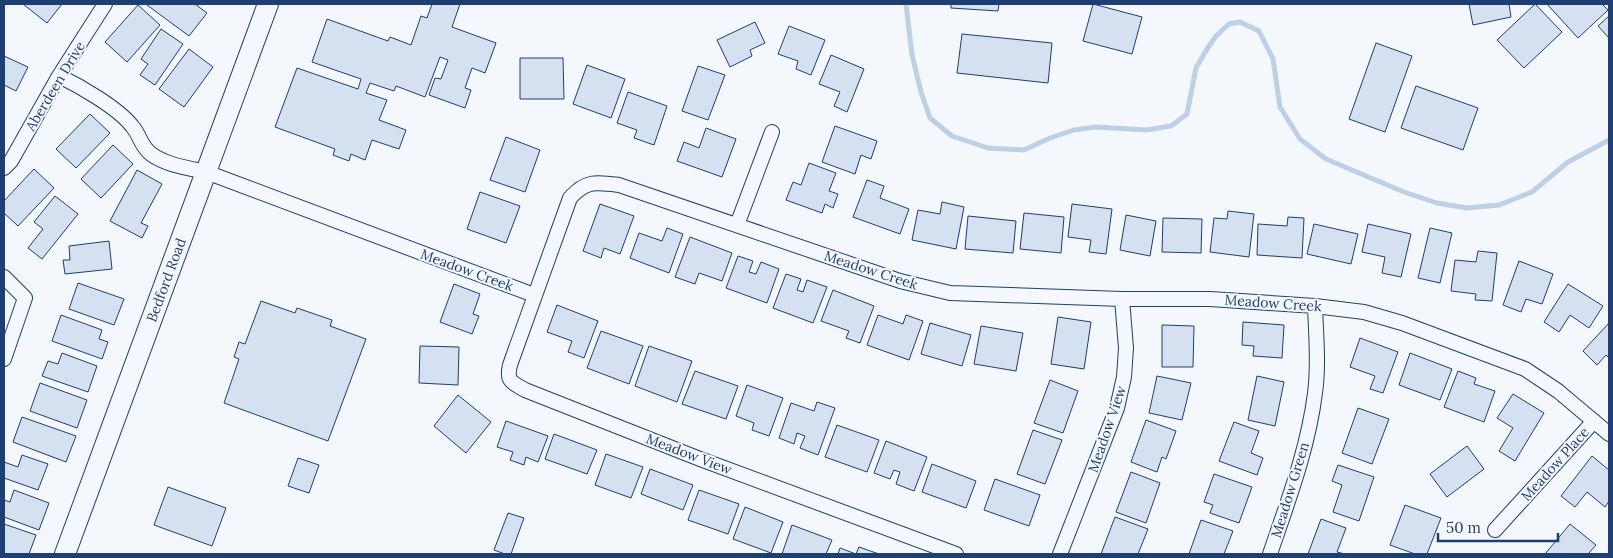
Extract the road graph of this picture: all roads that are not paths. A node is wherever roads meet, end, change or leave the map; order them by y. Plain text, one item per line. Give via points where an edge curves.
1 (105, 4) edge
2 (268, 4) edge
3 (59, 76) junction
4 (772, 132) dead end
5 (4, 168) edge
6 (206, 172) junction
7 (737, 225) junction
8 (4, 277) edge
9 (534, 294) junction
10 (1122, 299) junction
11 (1315, 306) junction
12 (4, 359) edge
13 (1594, 421) junction
14 (1609, 434) edge
15 (1495, 530) dead end
16 (65, 554) edge
17 (956, 554) edge
18 (1060, 554) edge
19 (1270, 554) edge

1 - 3 street, Aberdeen Drive
2 - 6 main road, Bedford Road
3 - 5 street, Aberdeen Drive
3 - 6 street, Meadow Creek via 126,119 134,127 142,145 161,160
4 - 7 street
6 - 9 street, Meadow Creek
6 - 16 main road, Bedford Road
7 - 9 street, Meadow Creek via 619,185 596,182 578,189 570,198
7 - 10 street, Meadow Creek via 900,281 950,293
8 - 12 street via 26,298
9 - 17 street, Meadow View via 507,374 510,381 525,390 700,459
10 - 11 street, Meadow Creek via 1210,299
10 - 18 street, Meadow View via 1126,348 1119,400
11 - 13 street, Meadow Creek via 1364,312 1402,323 1525,369 1558,390
11 - 19 street, Meadow Green via 1316,392 1304,453
13 - 14 street, Meadow Creek
13 - 15 street, Meadow Place

